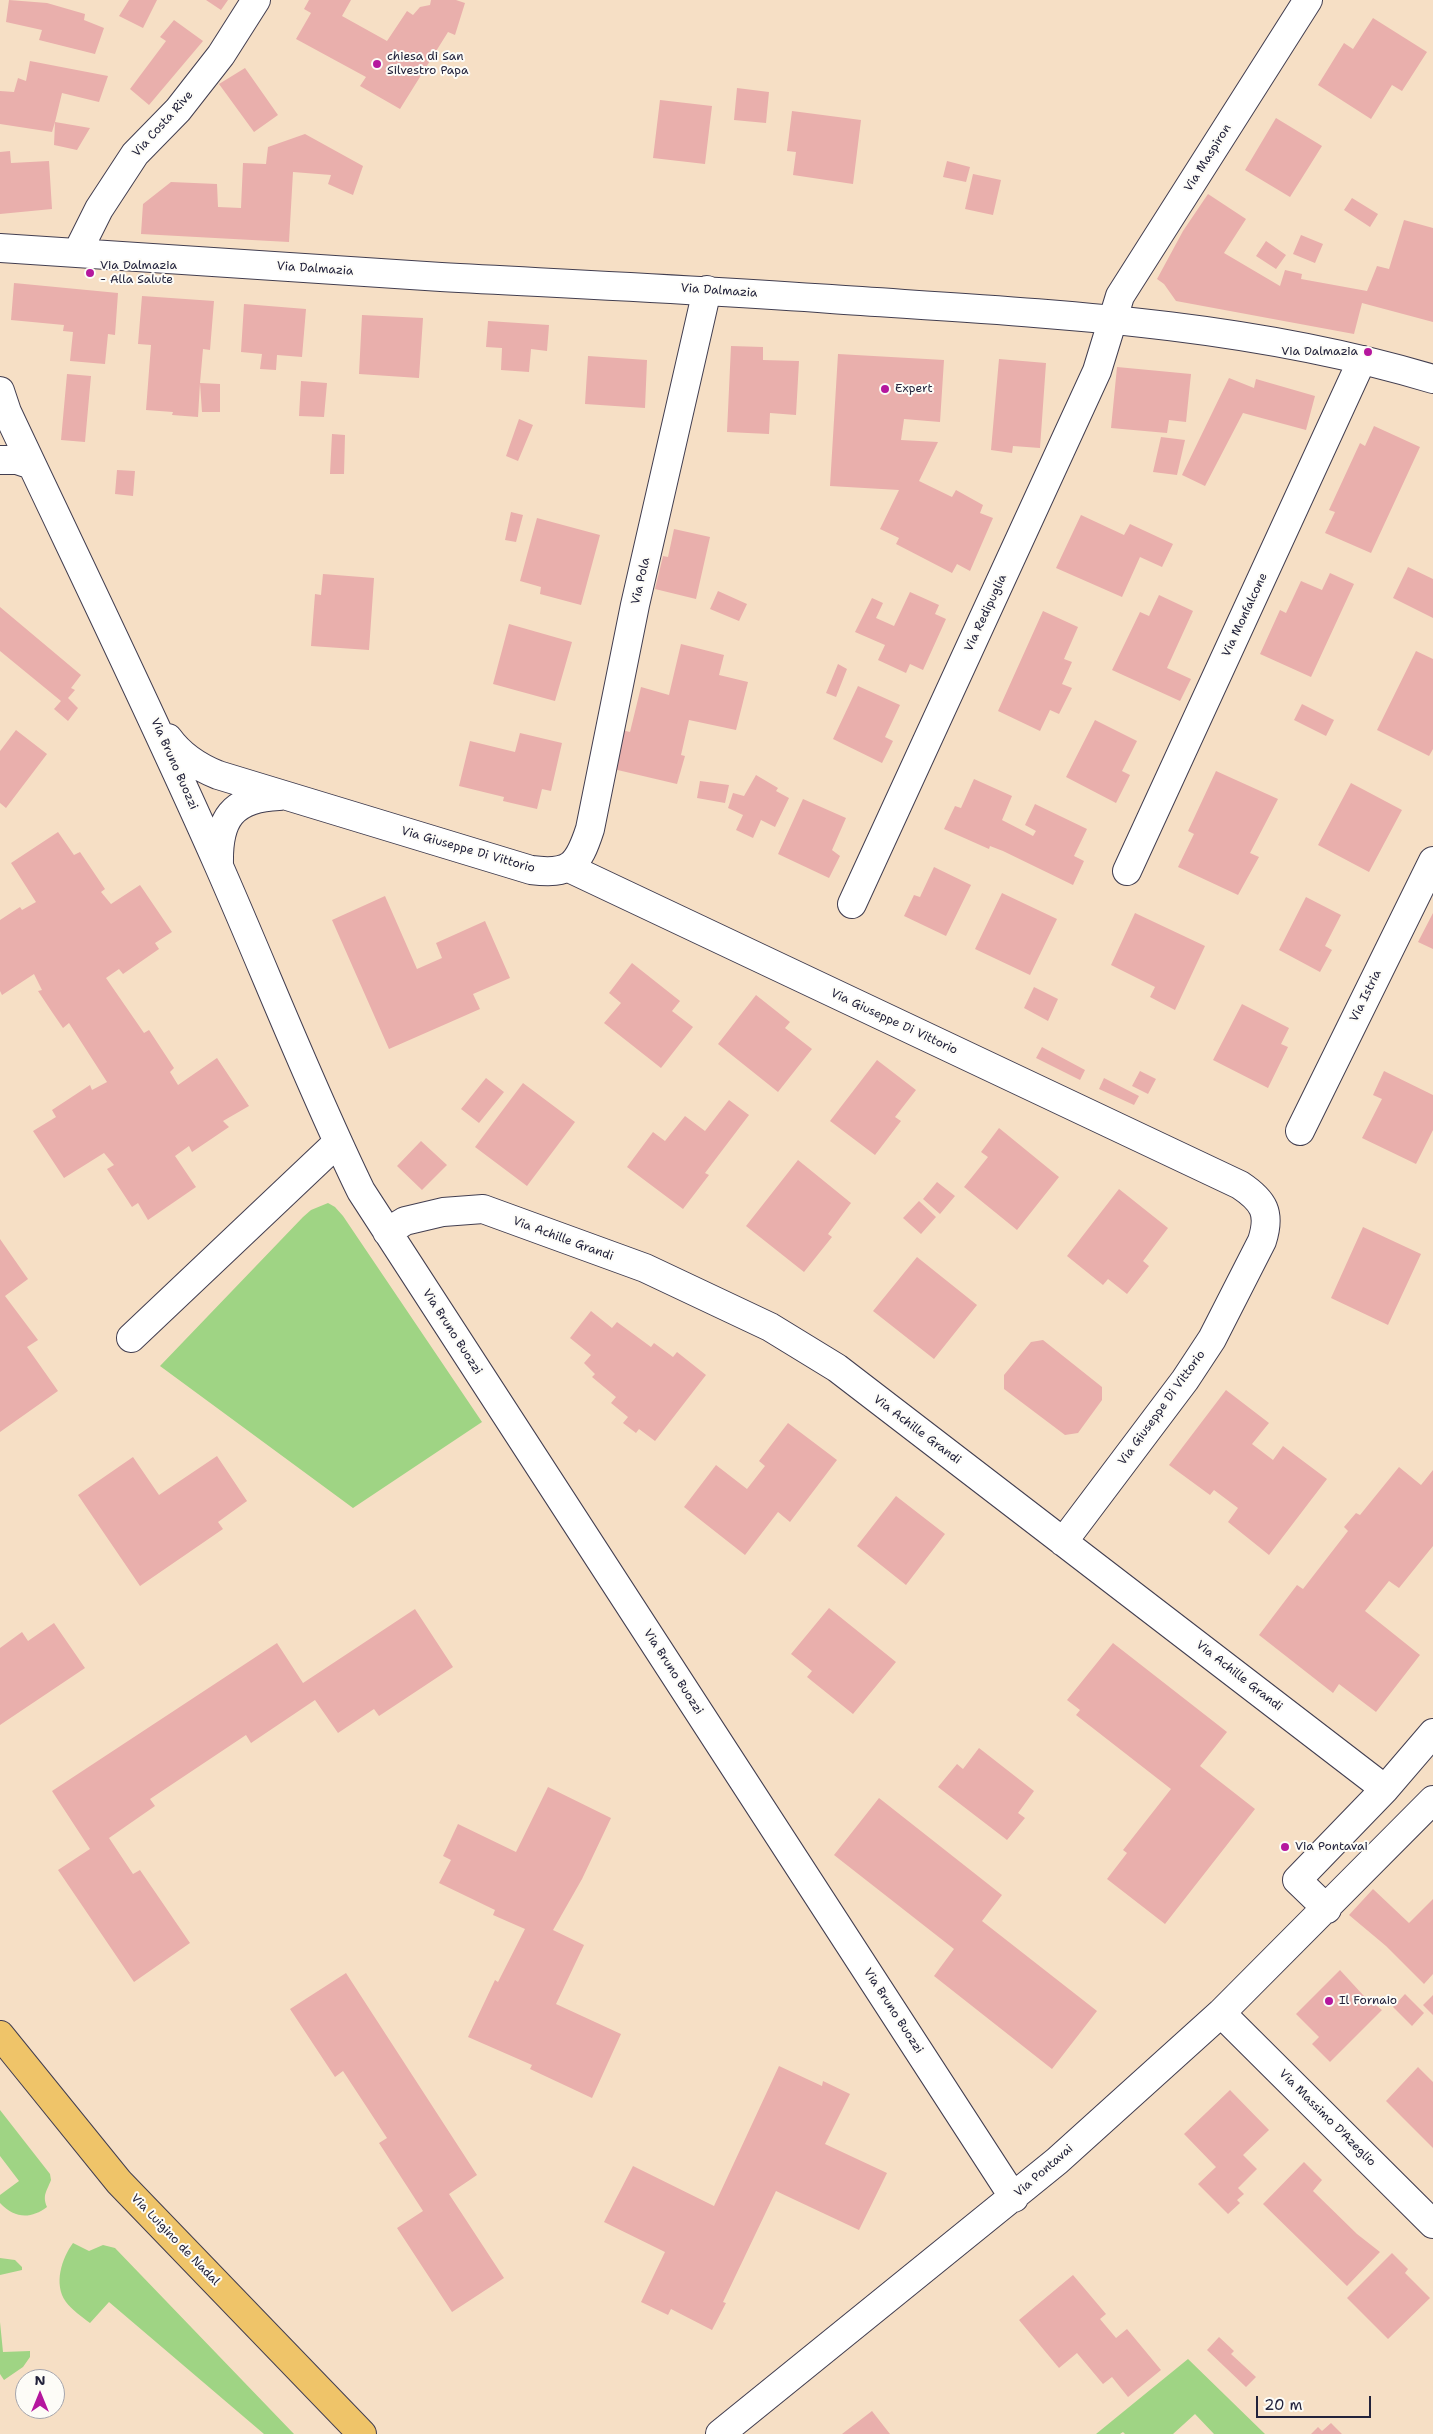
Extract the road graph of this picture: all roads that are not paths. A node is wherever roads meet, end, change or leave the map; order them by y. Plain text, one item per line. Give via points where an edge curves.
1 (256, 0) edge
2 (1308, 0) edge
3 (0, 248) edge
4 (77, 253) junction
5 (707, 290) junction
6 (1112, 318) junction
7 (1362, 360) junction
8 (1433, 378) edge
9 (0, 391) edge
10 (0, 460) edge
11 (32, 466) junction
12 (154, 721) junction
13 (286, 796) junction
14 (1433, 861) edge
15 (219, 866) junction
16 (569, 868) junction
17 (1127, 871) dead end
18 (852, 904) dead end
19 (1300, 1131) dead end
20 (337, 1142) junction
21 (388, 1232) junction
22 (131, 1338) dead end
23 (1064, 1542) junction
24 (1433, 1733) edge
25 (1385, 1789) junction
26 (1430, 1809) edge
27 (1326, 1910) junction
28 (1221, 2013) junction
29 (0, 2035) edge
30 (1014, 2198) junction
31 (1433, 2224) edge
32 (362, 2434) edge
33 (720, 2434) edge

1 - 4 street, Via Costa Rive via 216,62 178,110 135,154 99,209
2 - 6 street, Via Maspiron via 1120,296
3 - 4 street, Via Dalmazia
4 - 5 street, Via Dalmazia via 424,276
5 - 6 street, Via Dalmazia
5 - 16 street, Via Pola via 635,605 590,829 582,851
6 - 7 street, Via Dalmazia via 1180,326
6 - 18 street, Via Redipuglia via 1098,371
7 - 8 street, Via Dalmazia
7 - 17 street, Via Monfalcone
9 - 11 street, Via Bruno Buozzi
10 - 11 street via 17,460
11 - 12 street, Via Bruno Buozzi
12 - 13 street, Via Giuseppe Di Vittorio via 173,745 201,768
12 - 15 street, Via Bruno Buozzi
13 - 15 street via 253,799 227,816 220,836
13 - 16 street, Via Giuseppe Di Vittorio via 531,870 559,872
14 - 19 street, Via Istria
15 - 20 street, Via Bruno Buozzi
16 - 23 street, Via Giuseppe Di Vittorio via 1240,1185 1262,1204 1266,1229 1262,1241 1212,1339
20 - 21 street, Via Bruno Buozzi via 361,1191
20 - 22 street
21 - 23 street, Via Achille Grandi via 405,1221 443,1212 483,1209 645,1268 770,1327 837,1368
21 - 30 street, Via Bruno Buozzi
23 - 25 street, Via Achille Grandi
24 - 25 street
25 - 27 street via 1297,1880
26 - 27 street, Via Pontavai
27 - 28 street, Via Pontavai
28 - 30 street, Via Pontavai
28 - 31 street, Via Massimo D'Azeglio
29 - 32 main road, Via Luigino de Nadal via 119,2182
30 - 33 street, Via Pontavai

